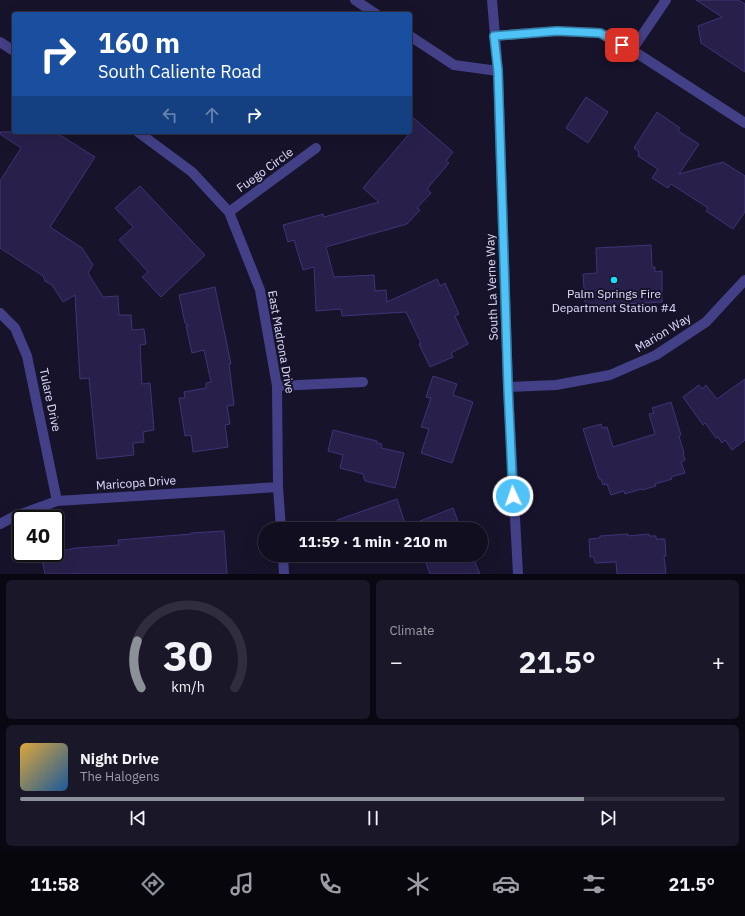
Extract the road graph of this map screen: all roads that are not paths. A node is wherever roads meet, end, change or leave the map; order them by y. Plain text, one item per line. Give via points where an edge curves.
1 (355, 0) edge
2 (492, 0) edge
3 (666, 0) edge
4 (373, 12) edge
5 (494, 36) junction
6 (412, 37) edge
7 (0, 42) edge
8 (12, 50) edge
9 (632, 50) junction
10 (498, 71) junction
11 (745, 124) edge
12 (141, 134) edge
13 (316, 148) dead end
14 (229, 212) junction
15 (745, 280) edge
16 (0, 313) edge
17 (363, 382) dead end
18 (278, 386) junction
19 (508, 388) junction
20 (278, 487) junction
21 (57, 501) junction
22 (280, 522) edge
23 (0, 524) edge
24 (283, 562) edge
25 (284, 574) edge
26 (518, 574) edge

1 - 4 street
2 - 5 street, South La Verne Way
3 - 9 street
5 - 9 street via 557,31 600,33
5 - 10 street, South La Verne Way
6 - 10 street via 454,65
7 - 8 street
9 - 11 street
10 - 19 street, South La Verne Way
12 - 14 street via 192,172
13 - 14 street, Fuego Circle
14 - 18 street, East Madrona Drive via 260,290
15 - 19 street, Marion Way via 706,322 656,355 610,375 556,385
16 - 21 street, Tulare Drive via 15,328 27,356
17 - 18 street
18 - 20 street, East Madrona Drive
19 - 26 street, South La Verne Way
20 - 21 street, Maricopa Drive
20 - 22 street, East Madrona Drive
21 - 23 street, Maricopa Drive
24 - 25 street

